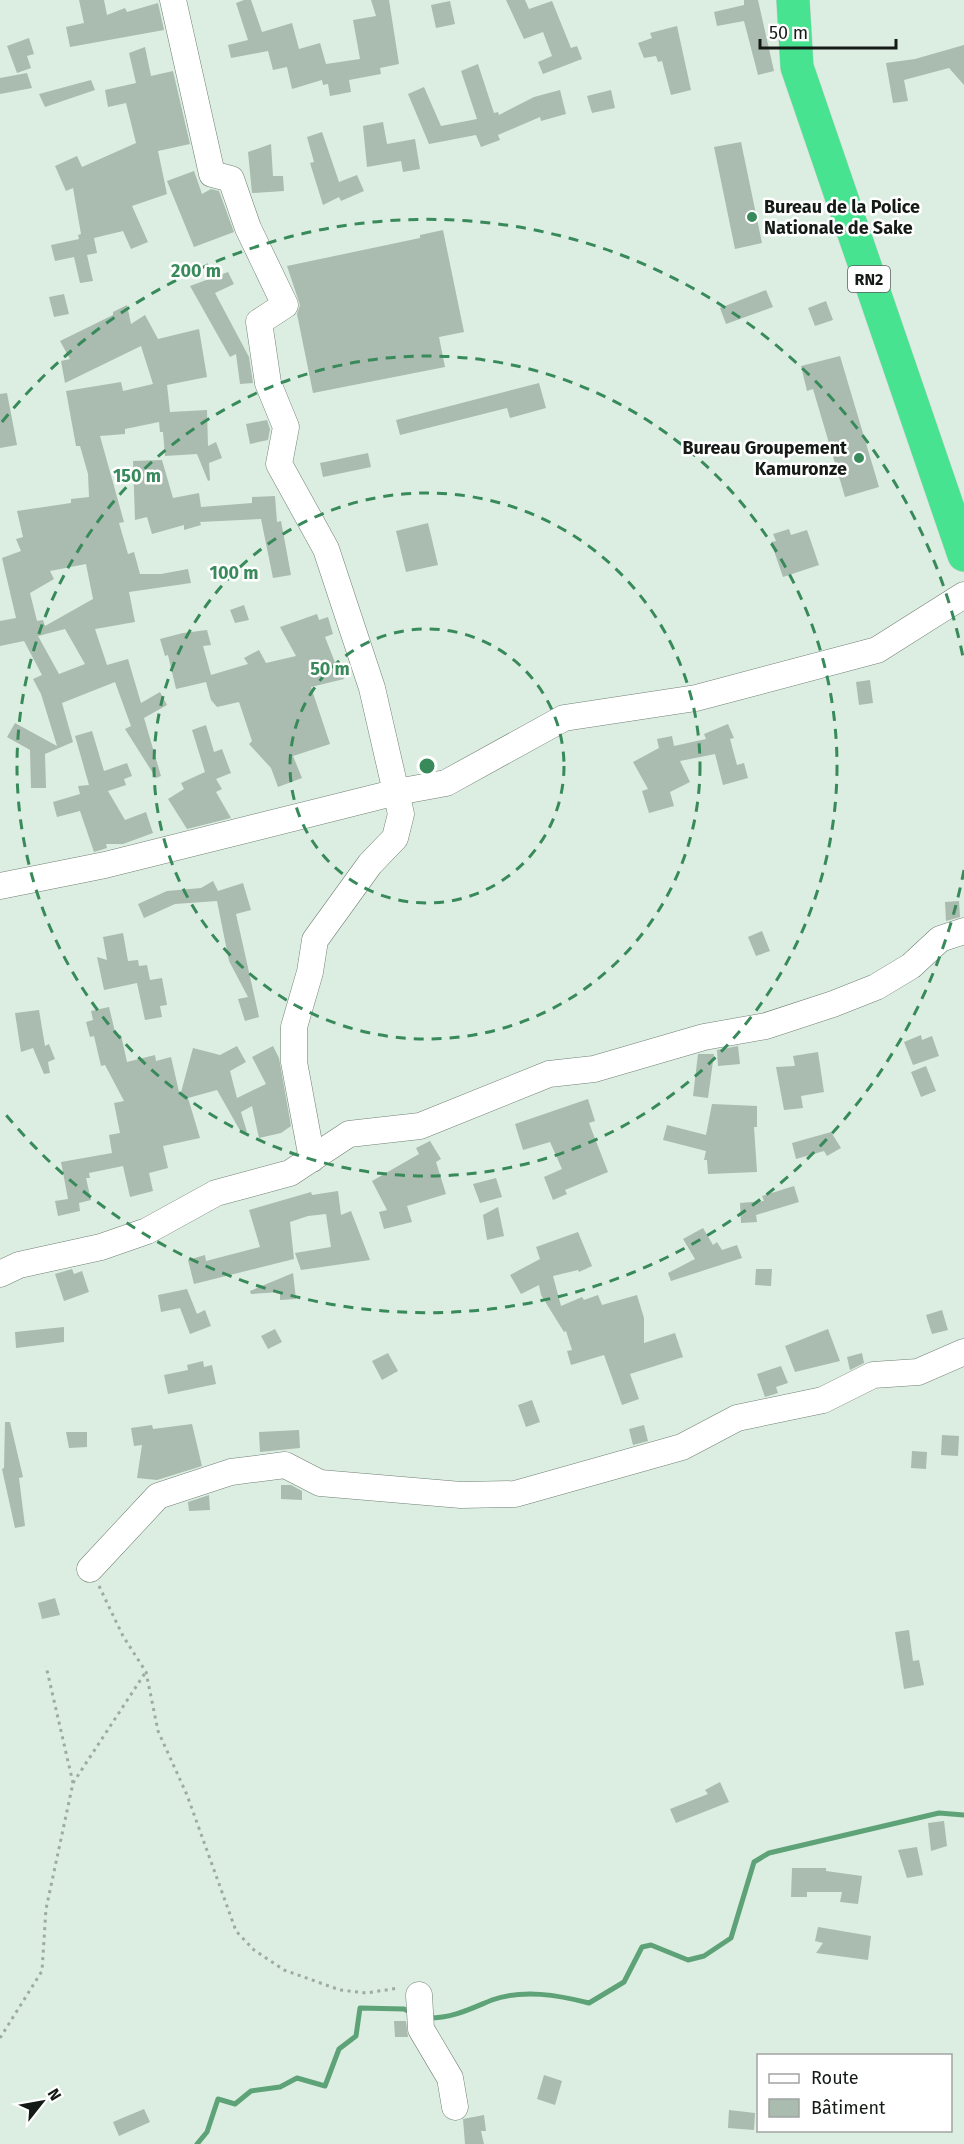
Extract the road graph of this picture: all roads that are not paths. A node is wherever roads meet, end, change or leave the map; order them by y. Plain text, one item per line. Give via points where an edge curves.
1 (173, 0) edge
2 (793, 0) edge
3 (964, 555) edge
4 (964, 595) edge
5 (397, 792) junction
6 (0, 886) edge
7 (964, 931) edge
8 (312, 1159) junction
9 (0, 1274) edge
10 (964, 1352) edge
11 (90, 1569) road end
12 (419, 1995) road end
13 (455, 2107) dead end

1 - 5 street via 212,174 231,179 248,228 285,305 259,322 268,383 286,427 279,464 326,549 372,688
2 - 3 highway, RN2 via 797,67
4 - 5 street via 877,650 696,698 564,718 446,783
5 - 6 street via 105,865
5 - 8 street via 401,814 395,838 370,864 315,940 294,1027 294,1062
7 - 8 street via 940,939 911,966 876,987 833,1004 766,1026 704,1037 594,1069 549,1074 420,1126 349,1134
8 - 9 street via 290,1173 216,1193 147,1231 66,1257 19,1265
10 - 11 street via 918,1372 873,1375 823,1400 737,1418 682,1447 515,1494 460,1495 320,1483 285,1466 231,1472 158,1496
12 - 13 street via 421,2029 450,2078

